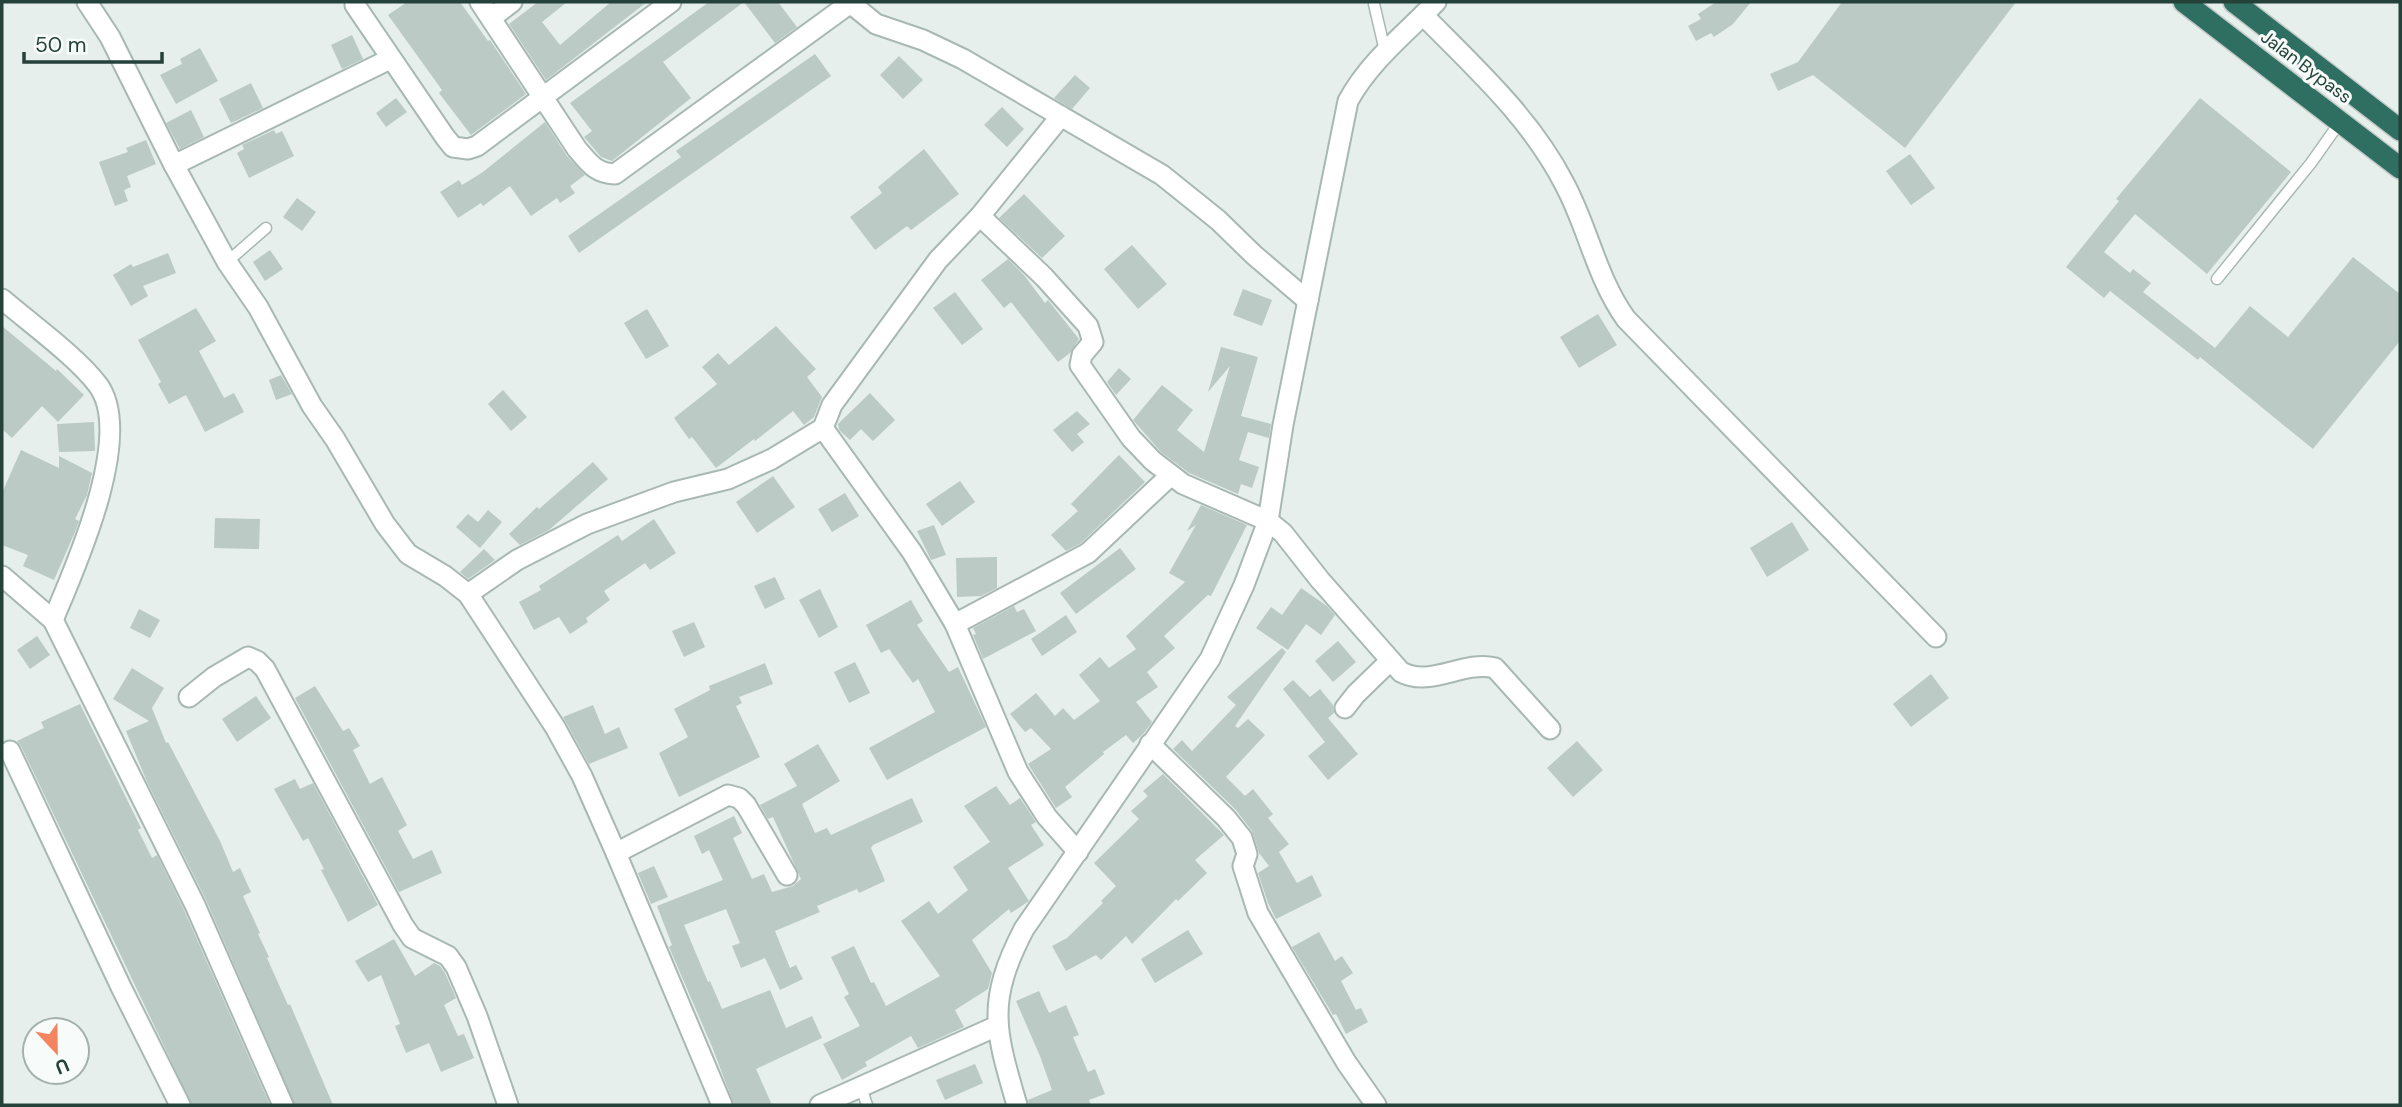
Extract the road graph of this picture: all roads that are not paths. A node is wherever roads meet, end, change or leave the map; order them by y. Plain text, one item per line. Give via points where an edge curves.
1 (87, 2) edge
2 (512, 2) edge
3 (671, 2) edge
4 (2184, 2) edge
5 (2234, 2) edge
6 (356, 3) edge
7 (849, 3) edge
8 (1374, 4) dead end
9 (1430, 9) edge
10 (485, 10) edge
11 (1385, 51) junction
12 (390, 59) junction
13 (544, 96) junction
14 (1061, 116) junction
15 (2340, 122) junction
16 (2400, 130) edge
17 (174, 165) junction
18 (2400, 168) edge
19 (980, 216) junction
20 (265, 228) dead end
21 (228, 262) junction
22 (2217, 279) dead end
23 (2, 299) edge
24 (1308, 301) junction
25 (823, 428) junction
26 (1171, 475) junction
27 (1268, 520) junction
28 (2, 576) edge
29 (468, 594) junction
30 (53, 620) junction
31 (955, 624) junction
32 (1936, 637) dead end
33 (1390, 661) junction
34 (190, 697) dead end
35 (1345, 708) dead end
36 (1550, 729) dead end
37 (1150, 744) junction
38 (9, 751) dead end
39 (1077, 852) junction
40 (616, 853) junction
41 (787, 875) dead end
42 (997, 1026) junction
43 (864, 1096) edge
44 (180, 1105) edge
45 (283, 1105) edge
46 (508, 1105) edge
47 (722, 1105) edge
48 (820, 1105) edge
49 (1017, 1105) edge
50 (1377, 1105) edge

1 - 17 street via 110,37
2 - 10 street
3 - 13 street
4 - 15 highway, Jalan Bypass
5 - 16 highway, Jalan Bypass
6 - 12 street
7 - 13 street via 615,174 593,169
7 - 14 street via 876,24 963,59
8 - 11 lane
9 - 11 street
9 - 32 street via 1501,94 1565,183 1605,286 1626,319
10 - 13 street
11 - 24 street via 1356,87 1346,110
12 - 13 street via 445,137 460,149 477,146
12 - 17 street
14 - 19 street
14 - 24 street via 1162,175
15 - 18 highway, Jalan Bypass
15 - 22 lane
17 - 21 street
19 - 25 street via 938,260 832,405
19 - 26 street via 1088,326 1093,342 1080,360 1083,370 1131,438
20 - 21 lane
21 - 29 street via 401,547
23 - 30 street via 72,359 107,401 111,442 87,540
24 - 27 street
25 - 29 street via 740,474 587,524 517,560
25 - 31 street via 912,552
26 - 27 street
26 - 31 street via 1088,553
27 - 33 street
27 - 37 street via 1210,659
28 - 30 street
29 - 40 street via 555,726
30 - 45 street via 195,905
31 - 39 street via 1018,772
33 - 35 street
33 - 36 street via 1412,678 1482,665 1495,668
34 - 46 street via 248,657 265,669 403,925 412,938 448,956 456,967
37 - 39 street
37 - 50 street via 1242,838 1247,854 1243,866 1258,913 1346,1062
38 - 44 street
39 - 42 street via 1011,953 998,997
40 - 41 street via 728,794 746,805
40 - 47 street
42 - 43 street
42 - 49 street
43 - 48 street

